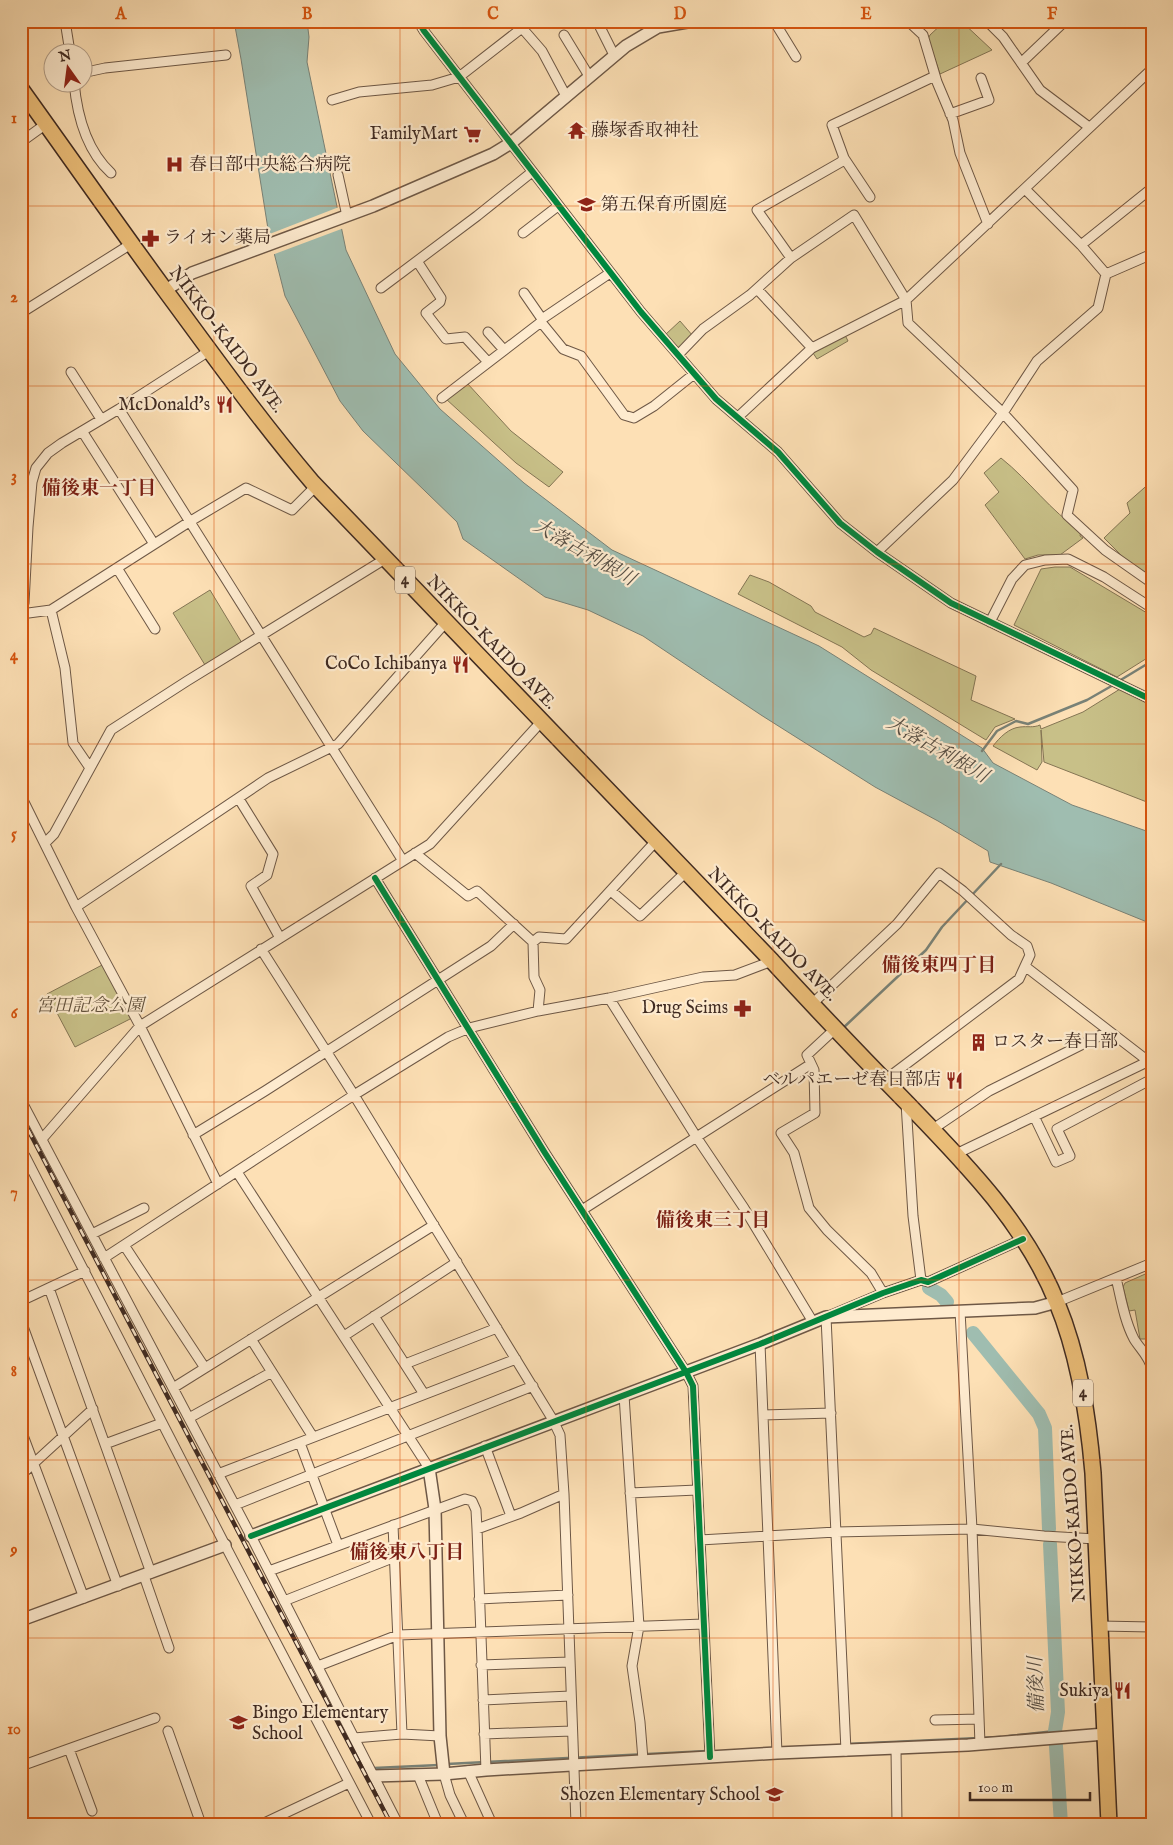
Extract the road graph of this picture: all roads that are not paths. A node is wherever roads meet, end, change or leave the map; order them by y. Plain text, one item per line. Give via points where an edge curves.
1 (65, 21) edge
2 (418, 21) edge
3 (597, 21) edge
4 (693, 21) edge
5 (774, 21) edge
6 (908, 21) edge
7 (987, 21) edge
8 (1065, 21) edge
9 (657, 24) edge
10 (564, 35) dead end
11 (68, 42) edge
12 (226, 55) dead end
13 (614, 55) junction
14 (796, 57) dead end
15 (1021, 64) junction
16 (1152, 69) edge
17 (92, 71) edge
18 (589, 76) junction
19 (935, 76) junction
20 (459, 77) junction
21 (981, 78) dead end
22 (21, 89) edge
23 (76, 92) edge
24 (566, 96) junction
25 (332, 100) dead end
26 (950, 114) junction
27 (46, 124) junction
28 (1089, 127) junction
29 (21, 142) edge
30 (511, 143) junction
31 (844, 158) junction
32 (532, 172) junction
33 (111, 173) dead end
34 (338, 175) dead end
35 (1152, 188) edge
36 (1025, 189) junction
37 (870, 197) dead end
38 (558, 206) junction
39 (347, 216) junction
40 (988, 224) junction
41 (523, 233) dead end
42 (131, 244) junction
43 (1081, 245) junction
44 (1152, 254) edge
45 (791, 258) junction
46 (417, 261) junction
47 (610, 273) junction
48 (1106, 274) junction
49 (381, 288) dead end
50 (756, 289) junction
51 (166, 290) junction
52 (524, 293) dead end
53 (906, 300) junction
54 (21, 313) edge
55 (542, 320) junction
56 (488, 332) dead end
57 (812, 348) junction
58 (504, 350) junction
59 (209, 351) junction
60 (678, 355) junction
61 (488, 362) junction
62 (71, 372) dead end
63 (694, 374) junction
64 (442, 398) dead end
65 (118, 409) junction
66 (1003, 413) junction
67 (738, 417) junction
68 (101, 419) junction
69 (82, 430) junction
70 (316, 486) junction
71 (26, 505) edge
72 (189, 522) junction
73 (154, 544) junction
74 (877, 552) junction
75 (385, 559) junction
76 (117, 568) junction
77 (1152, 583) edge
78 (1152, 608) edge
79 (21, 609) edge
80 (51, 610) junction
81 (21, 614) edge
82 (446, 622) junction
83 (990, 622) junction
84 (155, 629) dead end
85 (262, 635) junction
86 (1152, 700) edge
87 (541, 722) junction
88 (333, 748) junction
89 (90, 768) junction
90 (21, 796) edge
91 (239, 799) junction
92 (656, 841) junction
93 (45, 844) junction
94 (415, 853) junction
95 (403, 861) junction
96 (686, 872) junction
97 (375, 878) junction
98 (610, 891) junction
99 (76, 907) junction
100 (514, 924) junction
101 (280, 938) junction
102 (532, 942) junction
103 (262, 949) junction
104 (772, 961) junction
105 (1026, 967) junction
106 (439, 980) junction
107 (609, 998) junction
108 (812, 1004) junction
109 (538, 1011) junction
110 (140, 1026) junction
111 (469, 1028) junction
112 (1109, 1031) junction
113 (839, 1033) junction
114 (326, 1052) junction
115 (1149, 1063) edge
116 (811, 1064) junction
117 (1152, 1079) edge
118 (884, 1080) junction
119 (354, 1095) junction
120 (21, 1100) edge
121 (906, 1102) junction
122 (1034, 1116) junction
123 (934, 1129) junction
124 (1057, 1129) junction
125 (193, 1134) junction
126 (1043, 1135) junction
127 (697, 1138) junction
128 (42, 1139) junction
129 (956, 1154) junction
130 (21, 1158) edge
131 (237, 1172) junction
132 (218, 1184) junction
133 (144, 1208) dead end
134 (582, 1210) junction
135 (434, 1224) junction
136 (92, 1234) junction
137 (1023, 1239) junction
138 (124, 1245) junction
139 (104, 1258) junction
140 (457, 1262) junction
141 (1152, 1263) edge
142 (85, 1271) junction
143 (1116, 1278) junction
144 (922, 1280) junction
145 (49, 1288) junction
146 (883, 1293) junction
147 (319, 1298) junction
148 (21, 1301) edge
149 (1057, 1302) junction
150 (960, 1311) junction
151 (374, 1316) junction
152 (826, 1317) junction
153 (21, 1321) edge
154 (813, 1322) junction
155 (497, 1328) junction
156 (344, 1336) junction
157 (251, 1339) junction
158 (760, 1344) junction
159 (516, 1359) junction
160 (405, 1364) junction
161 (204, 1368) junction
162 (1152, 1369) edge
163 (272, 1372) junction
164 (686, 1372) junction
165 (533, 1386) junction
166 (173, 1388) junction
167 (424, 1394) junction
168 (624, 1395) junction
169 (390, 1408) junction
170 (93, 1409) junction
171 (831, 1413) junction
172 (763, 1415) junction
173 (188, 1418) junction
174 (554, 1420) junction
175 (162, 1423) junction
176 (21, 1430) edge
177 (408, 1436) junction
178 (63, 1437) junction
179 (313, 1437) junction
180 (300, 1443) junction
181 (105, 1444) junction
182 (485, 1446) junction
183 (34, 1465) junction
184 (430, 1468) junction
185 (218, 1474) junction
186 (21, 1475) edge
187 (311, 1475) junction
188 (698, 1490) junction
189 (630, 1493) junction
190 (564, 1494) junction
191 (235, 1505) junction
192 (323, 1508) junction
193 (435, 1509) junction
194 (511, 1516) junction
195 (393, 1525) junction
196 (477, 1529) junction
197 (972, 1529) junction
198 (836, 1532) junction
199 (251, 1536) junction
200 (768, 1536) junction
201 (1096, 1538) junction
202 (700, 1540) junction
203 (225, 1545) junction
204 (338, 1545) junction
205 (394, 1557) junction
206 (269, 1571) junction
207 (148, 1575) junction
208 (118, 1586) junction
209 (568, 1595) junction
210 (84, 1598) junction
211 (479, 1599) junction
212 (284, 1600) junction
213 (21, 1620) edge
214 (704, 1624) junction
215 (638, 1626) junction
216 (1100, 1626) junction
217 (1152, 1627) edge
218 (569, 1628) junction
219 (480, 1632) junction
220 (437, 1634) junction
221 (398, 1635) junction
222 (169, 1648) dead end
223 (570, 1662) junction
224 (481, 1665) junction
225 (318, 1666) junction
226 (571, 1696) junction
227 (482, 1700) junction
228 (155, 1718) dead end
229 (979, 1719) junction
230 (935, 1720) dead end
231 (572, 1731) junction
232 (168, 1732) dead end
233 (402, 1734) junction
234 (484, 1734) junction
235 (1105, 1734) junction
236 (440, 1736) junction
237 (354, 1738) junction
238 (980, 1744) junction
239 (896, 1748) junction
240 (69, 1749) junction
241 (846, 1751) junction
242 (777, 1753) junction
243 (710, 1757) junction
244 (643, 1760) junction
245 (573, 1764) junction
246 (21, 1766) edge
247 (486, 1770) junction
248 (468, 1771) junction
249 (444, 1774) junction
250 (418, 1775) junction
251 (373, 1776) junction
252 (349, 1783) junction
253 (92, 1811) dead end
254 (201, 1824) edge
255 (262, 1824) edge
256 (372, 1824) edge
257 (398, 1824) edge
258 (438, 1824) edge
259 (464, 1824) edge
260 (492, 1824) edge
261 (576, 1824) edge
262 (897, 1824) edge
263 (1109, 1824) edge

1 - 11 street
2 - 20 street
3 - 13 street
4 - 9 street
5 - 14 street
6 - 19 street via 923,35
7 - 15 street via 1003,37
8 - 15 street
9 - 13 street
10 - 18 street
12 - 17 street
13 - 18 street
15 - 28 street via 1040,90
16 - 28 street
18 - 24 street
19 - 26 street
19 - 31 street via 832,125
20 - 24 street via 522,28 542,51
20 - 25 street via 432,85 359,92
20 - 30 street
21 - 26 street via 989,100
22 - 27 highway, NIKKO-KAIDO AVE. / 4
23 - 33 street via 86,136 101,163
24 - 30 street
26 - 40 street via 960,153
27 - 29 street
27 - 42 highway, NIKKO-KAIDO AVE. / 4
28 - 36 street
30 - 32 street
30 - 39 street via 455,171
31 - 37 street
31 - 45 street via 757,210
32 - 38 street
32 - 46 street
34 - 39 street
35 - 43 street
36 - 40 street
36 - 43 street
38 - 41 street
38 - 47 street
39 - 51 street via 192,273
40 - 53 street
42 - 51 highway, NIKKO-KAIDO AVE. / 4
42 - 54 street
43 - 48 street
44 - 48 street
45 - 50 street
45 - 53 street via 854,215
46 - 49 street
46 - 61 street via 441,298 426,313 446,339 465,337
47 - 55 street
47 - 60 street
48 - 66 street via 1098,308 1037,361
50 - 57 street
50 - 60 street via 703,329
51 - 59 highway, NIKKO-KAIDO AVE. / 4
52 - 55 street
53 - 57 street
53 - 66 street via 908,323
55 - 58 street
55 - 63 street via 563,349 581,356 624,416 634,418 654,406
56 - 58 street
57 - 67 street
58 - 61 street
59 - 65 street
59 - 70 highway, NIKKO-KAIDO AVE. / 4
60 - 63 street
61 - 64 street
62 - 68 street
63 - 67 street
65 - 68 street
65 - 72 street
66 - 74 street via 953,480
66 - 77 street via 1073,490 1067,514 1105,550
67 - 74 street via 778,452 840,523
68 - 69 street
69 - 71 street via 48,453 36,468
69 - 73 street
70 - 72 street via 292,510 246,488
70 - 75 highway, NIKKO-KAIDO AVE. / 4
71 - 79 street
72 - 73 street
72 - 85 street
73 - 76 street
74 - 83 street via 950,603
75 - 82 highway, NIKKO-KAIDO AVE. / 4
75 - 85 street
76 - 80 street
76 - 84 street
78 - 83 street via 1104,577 1068,559 1045,560 1026,565 1012,579
80 - 81 street
80 - 89 street via 65,668 72,743
82 - 87 highway, NIKKO-KAIDO AVE. / 4
82 - 88 street
83 - 86 street
85 - 88 street
85 - 89 street via 111,730
87 - 92 highway, NIKKO-KAIDO AVE. / 4
87 - 94 street via 430,844
88 - 91 street via 268,778
88 - 95 street
89 - 93 street via 54,834
90 - 93 street
91 - 99 street
91 - 101 street via 273,854 267,875 251,886
92 - 96 highway, NIKKO-KAIDO AVE. / 4
92 - 98 street
93 - 99 street
94 - 95 street
94 - 100 street via 468,896 477,891
95 - 97 street
96 - 98 street via 640,916
96 - 104 highway, NIKKO-KAIDO AVE. / 4
97 - 101 street
97 - 106 street
98 - 102 street via 566,939 538,937
99 - 110 street
100 - 102 street
100 - 106 street via 491,946
101 - 103 street
102 - 109 street via 534,977 540,990
103 - 110 street
103 - 114 street
104 - 107 street via 735,975 703,977
104 - 108 highway, NIKKO-KAIDO AVE. / 4
105 - 108 street via 1030,955 1027,946 939,873 897,924
105 - 112 street
105 - 118 street via 1019,979
106 - 111 street
106 - 114 street
107 - 109 street
107 - 127 street
108 - 113 highway, NIKKO-KAIDO AVE. / 4
109 - 111 street
110 - 125 street
110 - 128 street
111 - 119 street via 448,1037
111 - 134 street
112 - 115 street
112 - 123 street via 989,1091
113 - 116 street via 807,1055
113 - 118 highway, NIKKO-KAIDO AVE. / 4
114 - 119 street
114 - 125 street
115 - 122 street
116 - 127 street
116 - 146 street via 814,1070 815,1113 781,1133 794,1153 809,1208 871,1273
117 - 124 street
118 - 121 highway, NIKKO-KAIDO AVE. / 4
119 - 131 street
119 - 135 street
120 - 128 street
121 - 123 highway, NIKKO-KAIDO AVE. / 4
121 - 144 street via 913,1216
122 - 126 street
122 - 129 street
123 - 129 highway, NIKKO-KAIDO AVE. / 4
124 - 126 street
124 - 126 street via 1070,1156 1056,1162
125 - 132 street
127 - 134 street
127 - 154 street
128 - 136 street
129 - 137 highway, NIKKO-KAIDO AVE. / 4 via 1006,1212
130 - 142 street via 25,1156
131 - 132 street
131 - 147 street
132 - 138 street
133 - 136 street
134 - 164 street
135 - 140 street
135 - 147 street
136 - 139 street
137 - 144 street via 928,1282
137 - 149 highway, NIKKO-KAIDO AVE. / 4
138 - 139 street
138 - 161 street
139 - 166 street
140 - 151 street
140 - 155 street
141 - 143 street
142 - 145 street
142 - 175 street
143 - 149 street
143 - 162 street via 1127,1324
144 - 146 street
145 - 148 street
145 - 170 street
146 - 152 street
147 - 156 street
147 - 157 street
149 - 150 street via 1035,1308
149 - 201 highway, NIKKO-KAIDO AVE. / 4 via 1089,1426
150 - 152 street
150 - 197 street
151 - 156 street
151 - 160 street
152 - 154 street
152 - 171 street
153 - 178 street
154 - 158 street
155 - 159 street
155 - 160 street
156 - 169 street
157 - 161 street
157 - 163 street
158 - 164 street
158 - 172 street
159 - 165 street
159 - 167 street
160 - 167 street
161 - 166 street
163 - 173 street
163 - 179 street
164 - 168 street
164 - 188 street via 693,1386
165 - 174 street
165 - 177 street
166 - 173 street
167 - 169 street
168 - 174 street
168 - 189 street
169 - 177 street
169 - 179 street
170 - 178 street
170 - 181 street
171 - 172 street
171 - 198 street
172 - 200 street
173 - 185 street
174 - 182 street
174 - 190 street via 560,1435
175 - 181 street
175 - 203 street
176 - 183 street
177 - 184 street
177 - 187 street
178 - 183 street
178 - 208 street
179 - 180 street
180 - 185 street
180 - 187 street
181 - 207 street
182 - 184 street
182 - 194 street
183 - 186 street
183 - 210 street
184 - 192 street
184 - 193 street
185 - 191 street
187 - 191 street
187 - 192 street
188 - 189 street
188 - 202 street
189 - 215 street
190 - 194 street
190 - 209 street
191 - 199 street
192 - 199 street
192 - 204 street
193 - 195 street
193 - 196 street via 465,1498 472,1501
193 - 220 street
194 - 196 street
195 - 204 street
195 - 205 street
196 - 211 street
197 - 198 street
197 - 201 street
197 - 229 street
198 - 200 street
198 - 241 street
199 - 206 street
200 - 202 street
200 - 242 street
201 - 216 highway, NIKKO-KAIDO AVE. / 4
202 - 214 street
203 - 207 street
203 - 252 street
204 - 206 street
205 - 212 street
205 - 221 street
206 - 212 street
207 - 208 street
207 - 222 street
208 - 210 street
209 - 211 street
209 - 218 street
210 - 213 street
211 - 219 street
212 - 225 street
214 - 215 street
214 - 243 street
215 - 218 street
215 - 244 street via 632,1666
216 - 217 street
216 - 235 highway, NIKKO-KAIDO AVE. / 4
218 - 219 street
218 - 223 street
219 - 220 street
219 - 224 street
220 - 221 street
220 - 236 street
221 - 225 street
221 - 233 street
223 - 224 street
223 - 226 street
224 - 227 street
225 - 237 street
226 - 227 street
226 - 231 street
227 - 234 street
228 - 240 street
229 - 230 street
229 - 238 street
231 - 234 street
231 - 245 street
232 - 254 street
233 - 236 street
233 - 237 street
234 - 247 street
235 - 238 street
235 - 263 highway, NIKKO-KAIDO AVE. / 4
236 - 249 street
237 - 251 street
238 - 239 street
239 - 241 street
239 - 262 street
240 - 246 street
240 - 253 street
241 - 242 street
242 - 243 street
243 - 244 street
244 - 245 street
245 - 247 street
245 - 261 street
247 - 248 street
248 - 249 street
248 - 260 street
249 - 250 street
249 - 259 street
250 - 251 street
250 - 258 street
251 - 257 street
252 - 255 street
252 - 256 street

